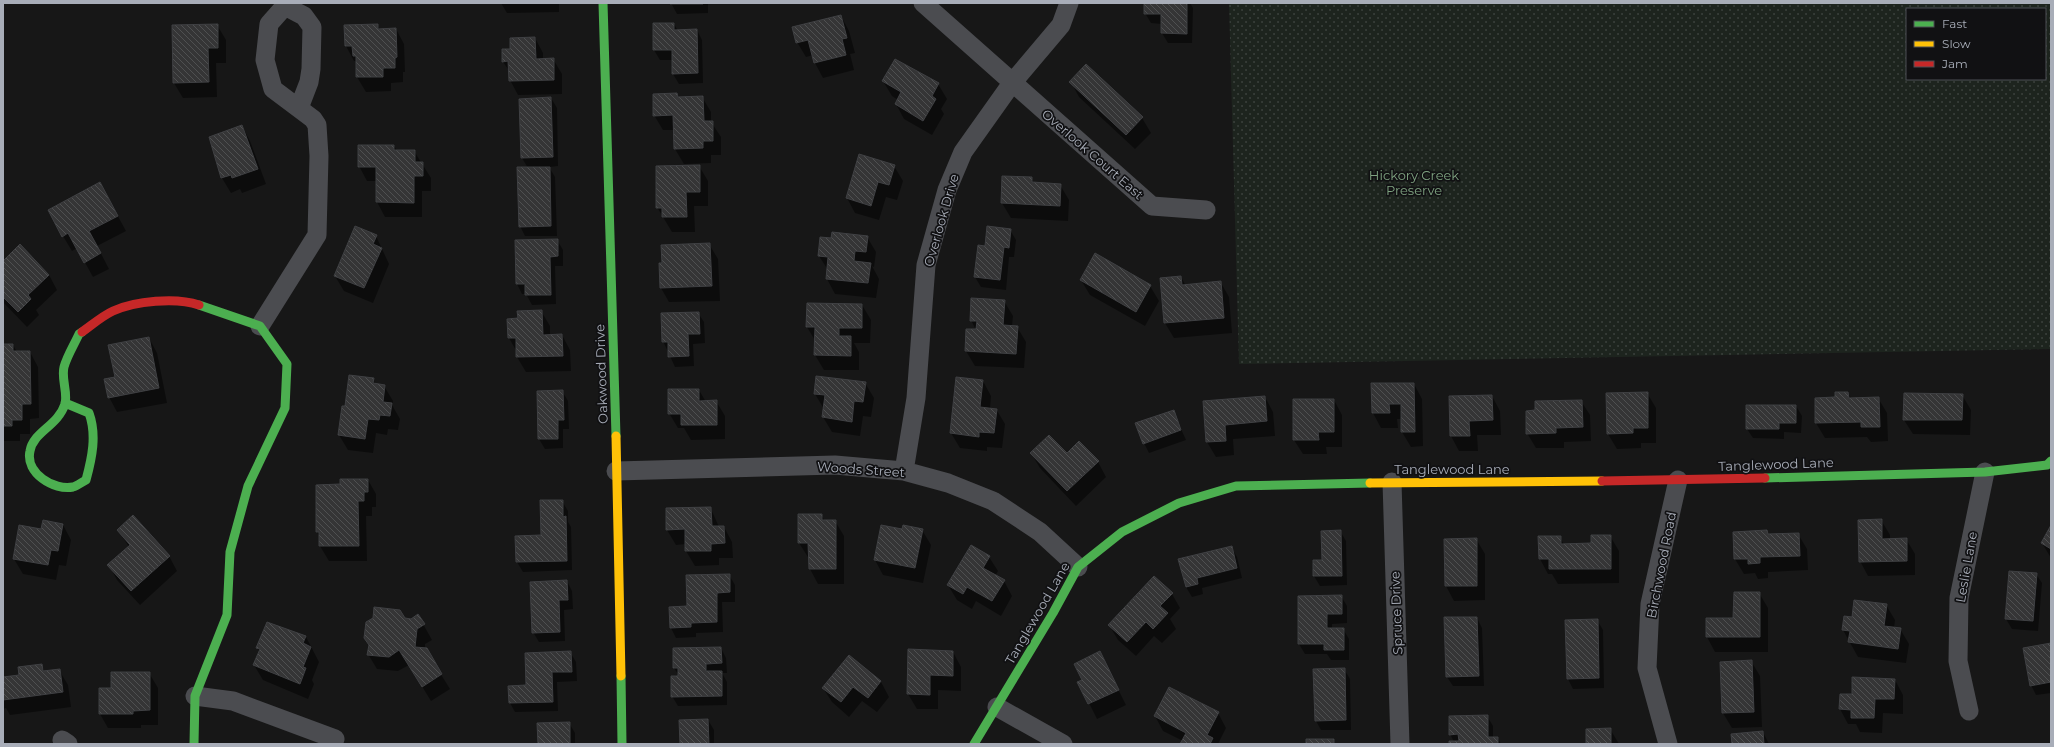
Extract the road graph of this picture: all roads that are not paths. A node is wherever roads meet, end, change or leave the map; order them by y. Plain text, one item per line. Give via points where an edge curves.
1 (603, 3) edge
2 (923, 3) edge
3 (1068, 3) edge
4 (285, 4) edge
5 (1012, 83) junction
6 (299, 108) junction
7 (1206, 210) dead end
8 (260, 326) junction
9 (65, 403) junction
10 (2051, 461) edge
11 (616, 471) junction
12 (904, 471) junction
13 (1984, 472) junction
14 (1678, 480) junction
15 (1392, 482) junction
16 (1078, 567) junction
17 (195, 696) junction
18 (997, 707) junction
19 (1969, 711) dead end
20 (335, 739) dead end
21 (194, 744) edge
22 (622, 744) edge
23 (974, 744) edge
24 (1063, 744) edge
25 (1400, 744) edge
26 (1668, 744) edge

1 - 11 street, Oakwood Drive
2 - 5 street, Overlook Court East
3 - 5 street, Overlook Drive via 1061,25
4 - 6 street via 304,16 312,27 309,82
4 - 6 street via 269,24 265,60 273,89
5 - 7 street, Overlook Court East via 1152,206
5 - 12 street, Overlook Drive via 963,152 943,205 926,265 916,398
6 - 8 street via 313,118 317,126 317,235
8 - 9 street via 191,302 151,301 113,311 79,334 64,368
8 - 17 street via 287,364 284,408 248,486 230,552 227,616
9 - 9 street via 57,420 33,441 29,453 32,466 42,479 57,487 73,487 86,480 92,443 93,422 88,413
10 - 13 street, Tanglewood Lane via 2047,465
11 - 12 street, Woods Street via 835,465
11 - 22 street, Oakwood Drive
12 - 16 street, Woods Street via 948,483 993,501 1040,532
13 - 14 street, Tanglewood Lane
13 - 19 street, Leslie Lane via 1959,598 1958,661
14 - 15 street, Tanglewood Lane
14 - 26 street, Birchwood Road via 1650,604 1647,668
15 - 16 street, Tanglewood Lane via 1236,486 1173,506 1122,532
15 - 25 street, Spruce Drive
16 - 18 street, Tanglewood Lane
17 - 20 street via 233,701
17 - 21 street
18 - 23 street, Tanglewood Lane
18 - 24 street

